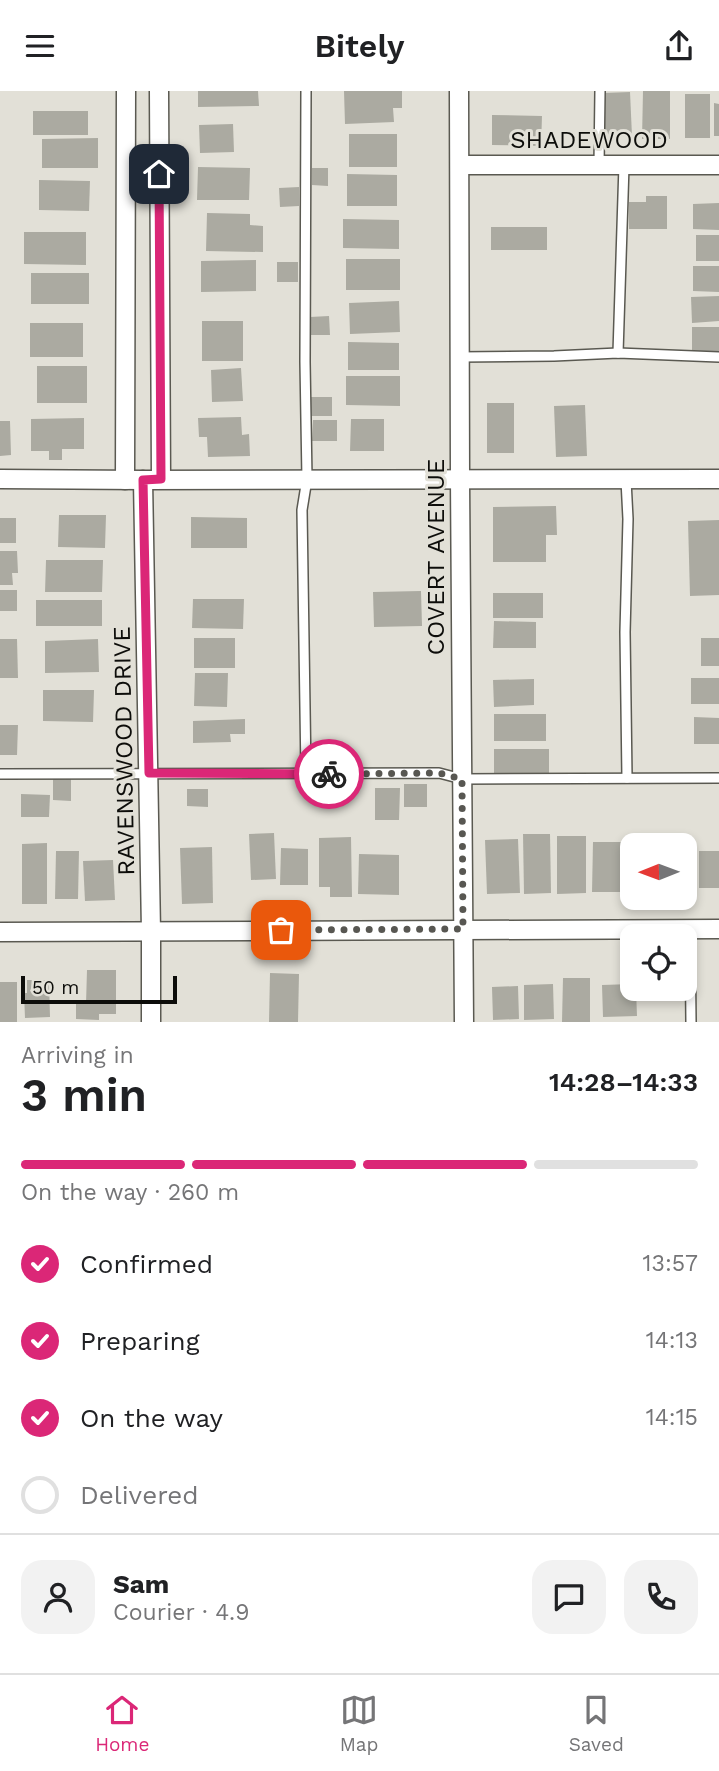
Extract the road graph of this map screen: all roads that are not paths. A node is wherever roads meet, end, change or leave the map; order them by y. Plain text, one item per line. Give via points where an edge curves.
1 (125, 91) edge
2 (159, 91) edge
3 (306, 91) edge
4 (459, 91) edge
5 (600, 91) edge
6 (460, 165) junction
7 (599, 165) junction
8 (624, 165) junction
9 (719, 165) edge
10 (618, 353) junction
11 (460, 357) junction
12 (719, 357) edge
13 (0, 479) edge
14 (307, 479) junction
15 (460, 479) junction
16 (626, 479) junction
17 (719, 479) edge
18 (125, 480) junction
19 (152, 480) junction
20 (149, 773) junction
21 (0, 774) edge
22 (306, 774) junction
23 (627, 778) junction
24 (719, 778) edge
25 (462, 779) junction
26 (463, 929) junction
27 (620, 929) edge
28 (697, 929) edge
29 (719, 929) edge
30 (152, 931) junction
31 (0, 932) edge
32 (691, 1001) edge
33 (151, 1022) edge
34 (464, 1022) edge
35 (691, 1022) edge

1 - 18 street
2 - 19 street, RAVENSWOOD DRIVE
3 - 14 lane
4 - 6 street, COVERT AVENUE
5 - 7 lane
6 - 7 street, SHADEWOOD
6 - 11 street, COVERT AVENUE
7 - 8 street, SHADEWOOD
8 - 9 street, SHADEWOOD
8 - 10 lane
10 - 11 lane
10 - 12 lane
11 - 15 street, COVERT AVENUE
13 - 18 street
14 - 15 street
14 - 19 street
14 - 22 lane via 303,509
15 - 16 street
15 - 25 street, COVERT AVENUE
16 - 17 street
16 - 23 lane
18 - 19 street
19 - 20 street, RAVENSWOOD DRIVE
20 - 21 lane
20 - 22 lane
20 - 30 street, RAVENSWOOD DRIVE
22 - 25 lane via 439,773
23 - 24 lane
23 - 25 lane
25 - 26 street, COVERT AVENUE
26 - 27 street
26 - 30 street
26 - 34 street, COVERT AVENUE
28 - 29 street
30 - 31 street
30 - 33 street, RAVENSWOOD DRIVE
32 - 35 lane

